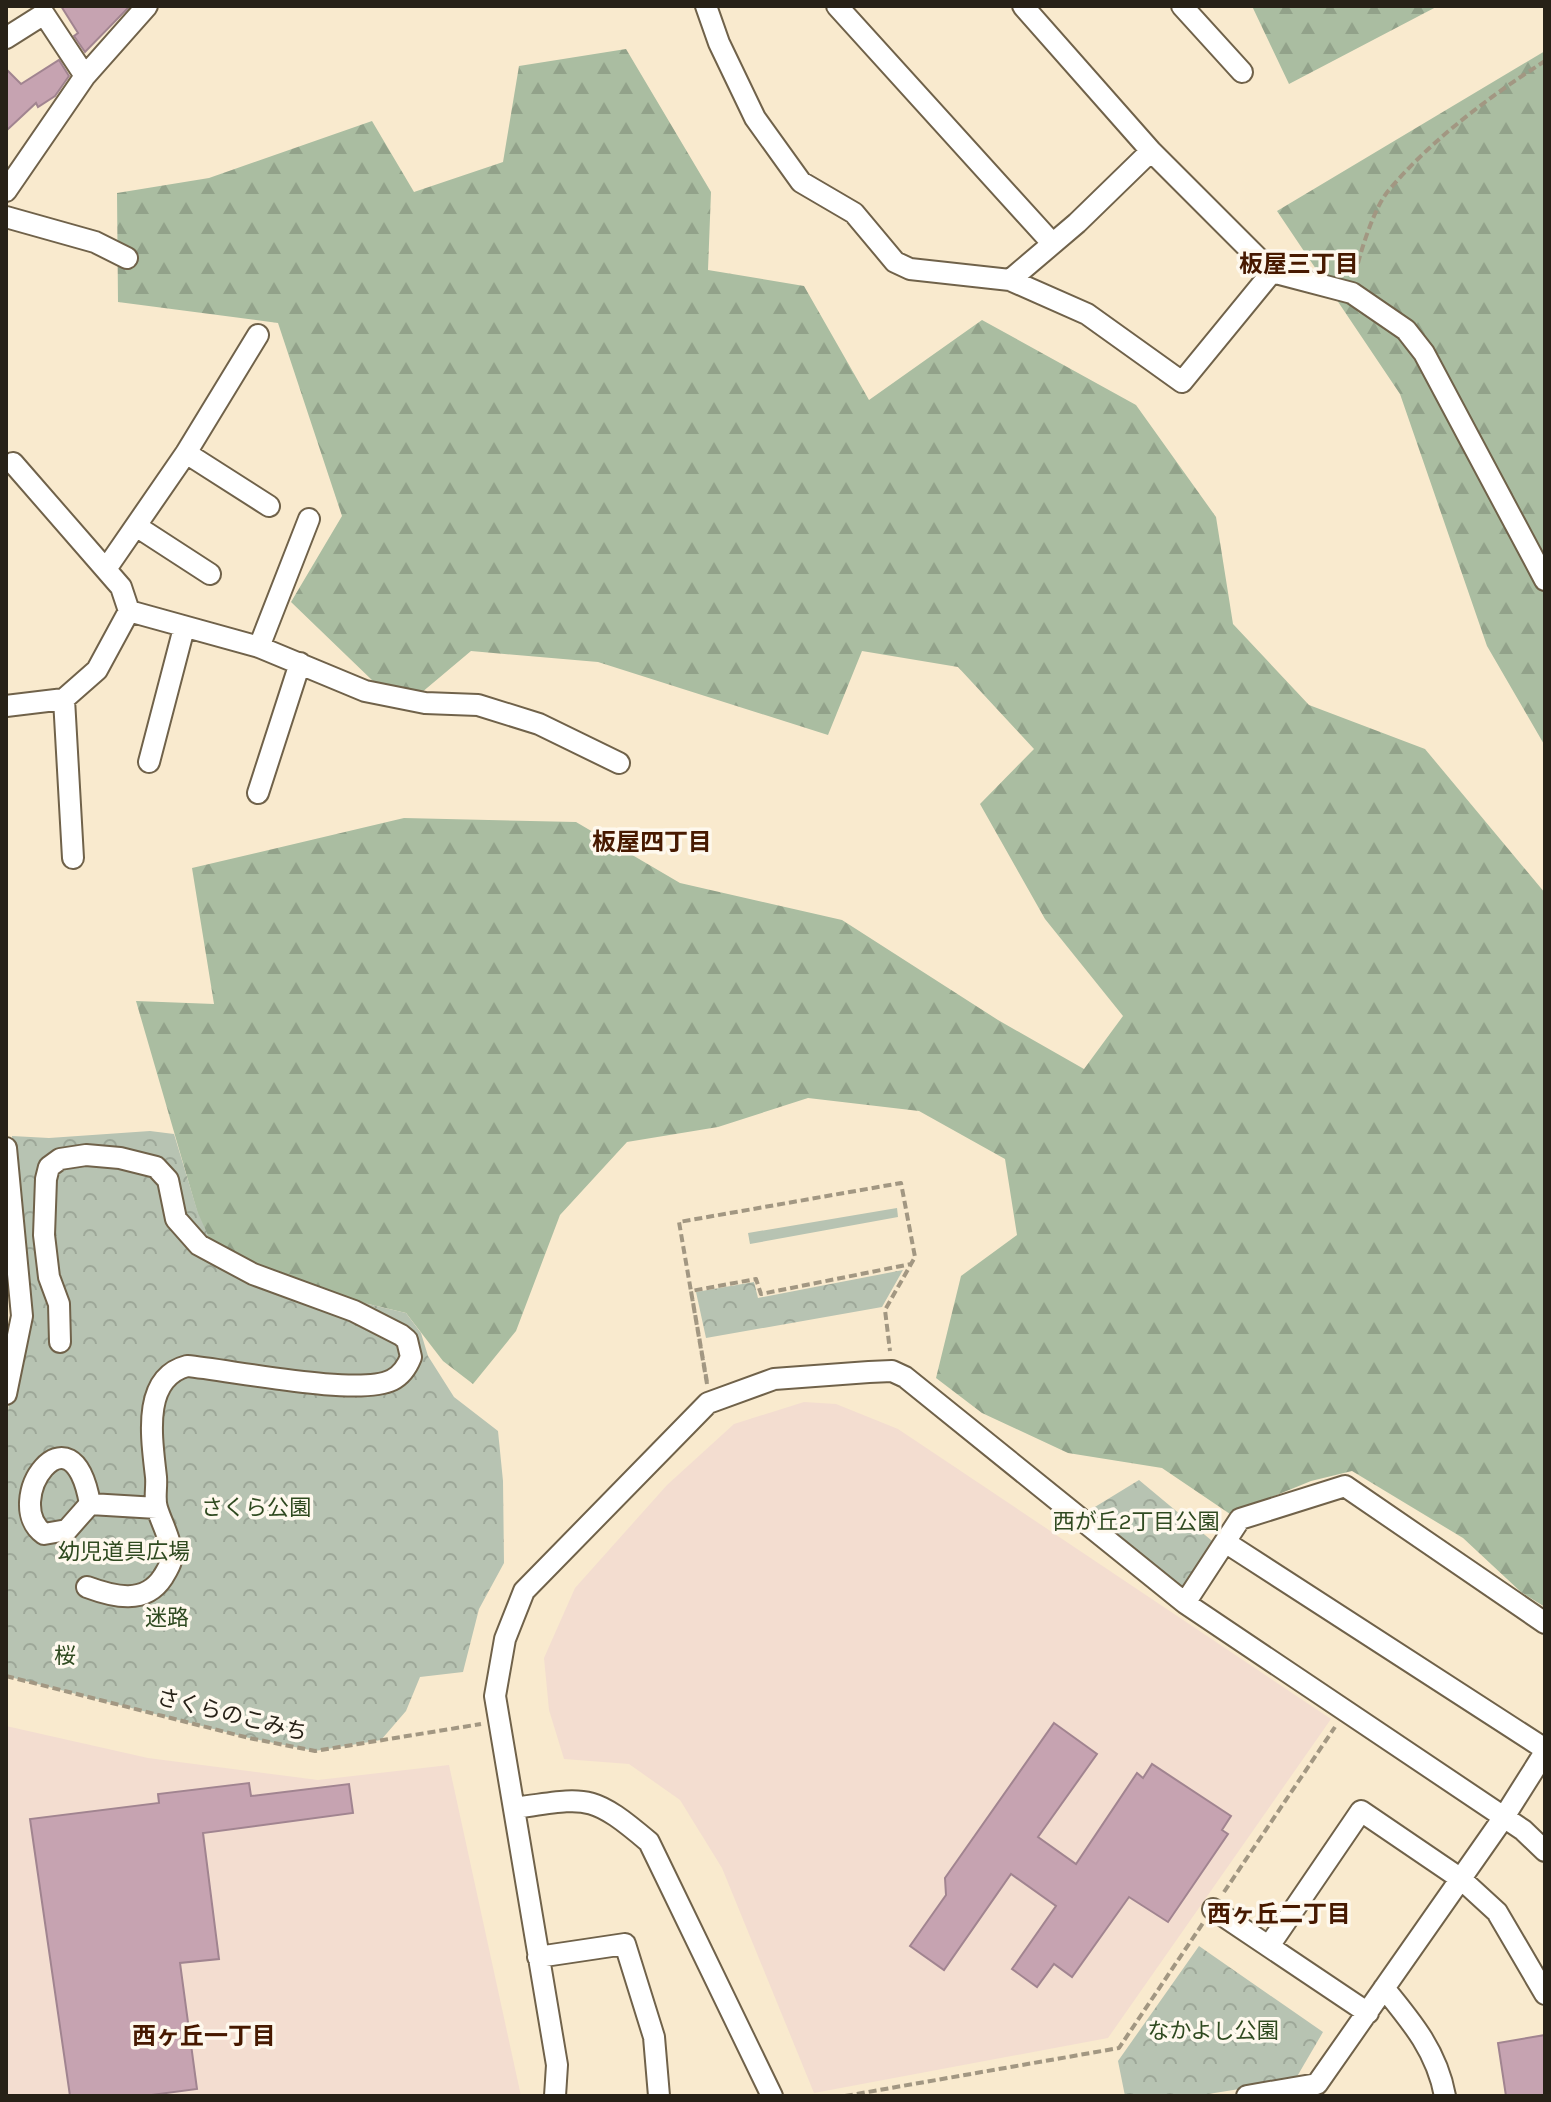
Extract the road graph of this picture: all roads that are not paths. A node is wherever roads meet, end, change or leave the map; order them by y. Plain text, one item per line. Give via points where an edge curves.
1 (147, 6) edge
2 (706, 6) edge
3 (837, 6) edge
4 (1023, 6) edge
5 (1182, 6) edge
6 (6, 38) edge
7 (1242, 72) dead end
8 (85, 76) junction
9 (1151, 151) junction
10 (13, 165) edge
11 (6, 191) edge
12 (6, 217) edge
13 (1052, 243) junction
14 (127, 258) dead end
15 (1272, 272) junction
16 (1010, 280) junction
17 (258, 335) dead end
18 (186, 453) junction
19 (13, 463) dead end
20 (269, 506) dead end
21 (309, 519) dead end
22 (136, 526) junction
23 (106, 569) junction
24 (210, 574) dead end
25 (1545, 580) edge
26 (129, 611) junction
27 (184, 628) junction
28 (259, 647) junction
29 (300, 663) junction
30 (64, 699) junction
31 (6, 706) edge
32 (149, 762) dead end
33 (619, 763) dead end
34 (258, 793) dead end
35 (73, 858) dead end
36 (6, 1148) edge
37 (13, 1300) edge
38 (60, 1342) dead end
39 (6, 1394) edge
40 (90, 1504) junction
41 (157, 1508) junction
42 (1225, 1542) junction
43 (87, 1587) dead end
44 (1185, 1603) junction
45 (1545, 1623) edge
46 (1545, 1751) edge
47 (514, 1808) junction
48 (1504, 1817) junction
49 (1545, 1851) edge
50 (1461, 1879) junction
51 (1213, 1909) road end
52 (1269, 1946) junction
53 (538, 1957) junction
54 (1384, 1988) junction
55 (1545, 1994) edge
56 (1368, 2013) junction
57 (1321, 2090) edge
58 (555, 2096) edge
59 (659, 2096) edge
60 (772, 2096) edge
61 (1247, 2096) edge
62 (1445, 2096) edge

1 - 8 street
2 - 16 street via 755,118 801,182 854,213 895,262 910,269
3 - 13 street
4 - 9 street
5 - 7 street
6 - 8 street via 44,14
8 - 10 street
9 - 13 street
9 - 15 street
10 - 11 street
12 - 14 street via 95,242
13 - 16 street
15 - 16 street via 1182,382 1087,314
15 - 25 street via 1352,293 1406,330 1424,353
17 - 18 street
18 - 20 street
18 - 22 street
19 - 23 street
21 - 28 street
22 - 23 street
22 - 24 street
23 - 26 street via 121,587
26 - 27 street
26 - 30 street via 97,670
27 - 28 street
27 - 32 street
28 - 29 street
29 - 33 street via 365,691 425,703 478,705 515,716
29 - 34 street
30 - 31 street
30 - 35 street
36 - 37 street
37 - 39 street via 22,1316
38 - 41 street via 59,1304 49,1277 44,1235 46,1179 49,1167 60,1159 86,1155 156,1167 168,1180 176,1219 199,1245 253,1274 354,1311 407,1340 408,1365 379,1384 311,1383 187,1366 172,1372 157,1390 154,1410
40 - 40 street via 80,1472 55,1459 27,1463 11,1490 10,1508 44,1534 67,1530
40 - 41 street
41 - 43 street via 171,1563 156,1587 126,1598
42 - 44 street
42 - 45 street via 1240,1519 1345,1486
42 - 46 street
44 - 47 street via 905,1377 892,1371 774,1379 708,1403 524,1591 505,1639 495,1696
44 - 48 street
46 - 48 street
47 - 53 street
47 - 60 street via 582,1798 616,1814 649,1842
48 - 49 street
48 - 50 street
50 - 52 street via 1361,1811
50 - 54 street
50 - 55 street via 1497,1912
51 - 52 street
52 - 56 street
53 - 58 street via 557,2065
53 - 59 street via 625,1944 654,2037
54 - 56 street
54 - 62 street via 1422,2034
56 - 57 street
57 - 61 street

